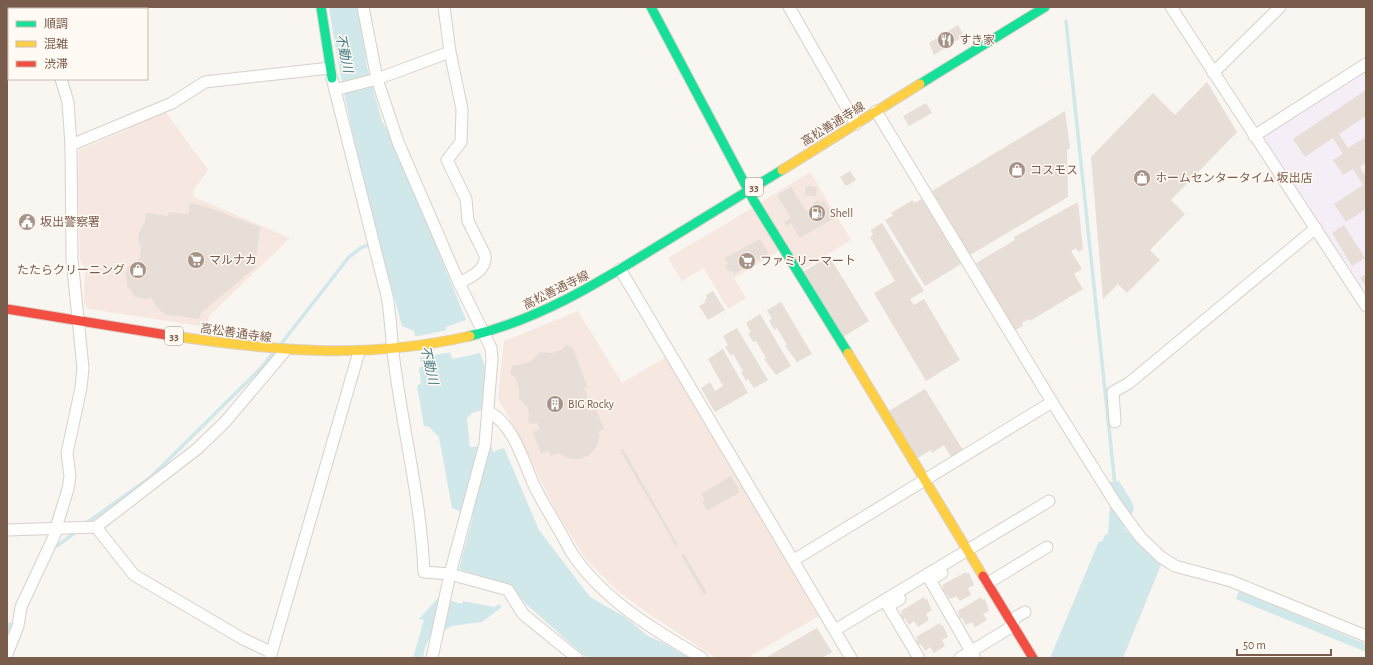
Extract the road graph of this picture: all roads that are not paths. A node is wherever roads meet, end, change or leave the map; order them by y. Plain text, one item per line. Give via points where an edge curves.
1 (321, 7) edge
2 (363, 7) edge
3 (444, 7) edge
4 (651, 7) edge
5 (789, 7) edge
6 (1045, 7) edge
7 (1171, 7) edge
8 (1280, 7) edge
9 (450, 52) junction
10 (1366, 64) edge
11 (331, 73) junction
12 (1213, 73) junction
13 (61, 80) edge
14 (374, 80) junction
15 (337, 90) junction
16 (876, 111) junction
17 (856, 124) junction
18 (1254, 136) junction
19 (71, 145) junction
20 (748, 191) junction
21 (1316, 228) junction
22 (620, 270) junction
23 (459, 283) junction
24 (1366, 306) edge
25 (7, 309) edge
26 (78, 320) junction
27 (484, 333) junction
28 (279, 350) junction
29 (394, 350) junction
30 (359, 352) junction
31 (1052, 402) junction
32 (489, 412) junction
33 (1115, 422) dead end
34 (926, 480) junction
35 (1049, 501) dead end
36 (87, 527) junction
37 (57, 528) junction
38 (7, 530) edge
39 (1047, 547) dead end
40 (970, 552) junction
41 (794, 560) junction
42 (450, 574) junction
43 (930, 580) junction
44 (988, 583) junction
45 (1025, 612) dead end
46 (1012, 623) junction
47 (835, 630) junction
48 (1366, 636) edge
49 (7, 654) edge
50 (270, 655) edge
51 (973, 655) edge
52 (432, 658) edge
53 (577, 658) edge
54 (702, 658) edge
55 (851, 658) edge
56 (919, 658) edge
57 (960, 658) edge
58 (1033, 658) edge

1 - 11 main road
2 - 14 street
3 - 9 street
4 - 20 main road
5 - 17 street
6 - 16 main road, 高松善通寺線 / 33
7 - 12 street
8 - 12 street
9 - 14 street
9 - 23 street via 462,109 462,142 448,160 466,199 468,221 486,261 473,276
10 - 18 street
11 - 15 street
11 - 19 street via 205,82 172,103
12 - 18 street
13 - 19 street via 68,102
14 - 15 street
14 - 23 street
15 - 29 street via 388,296
16 - 17 main road, 高松善通寺線 / 33
16 - 31 street
17 - 20 main road, 高松善通寺線 / 33
18 - 21 street
19 - 26 street via 72,260
20 - 22 main road, 高松善通寺線 / 33
20 - 34 main road
21 - 24 street
21 - 33 street via 1129,383 1113,392
22 - 27 main road, 高松善通寺線 / 33 via 559,304
22 - 41 street
23 - 27 street
25 - 26 main road, 高松善通寺線 / 33
26 - 28 main road, 高松善通寺線 / 33 via 223,344
26 - 37 street via 83,368 81,388 68,446 68,489
27 - 29 main road, 高松善通寺線 / 33
27 - 32 street via 491,348 492,359
28 - 30 main road, 高松善通寺線 / 33
28 - 36 street via 225,422 197,449
29 - 30 main road, 高松善通寺線 / 33
29 - 42 street via 417,500 424,572
30 - 50 street
31 - 34 street
31 - 48 street via 1129,523 1161,557 1175,566 1231,581
32 - 42 street via 485,444
32 - 54 street via 499,417 515,442 535,486 574,557 590,578 626,609
34 - 40 main road
34 - 41 street
35 - 40 street
36 - 37 street
36 - 50 street via 134,575
37 - 38 street
37 - 49 street via 21,607 18,626
39 - 44 street
40 - 43 street
40 - 44 main road
40 - 47 street
41 - 47 street
42 - 52 street
42 - 53 street via 508,590 523,614
43 - 51 street
43 - 56 street via 888,606
44 - 46 main road
45 - 46 street
46 - 51 street via 1008,629
46 - 58 main road
47 - 55 street
51 - 57 street

